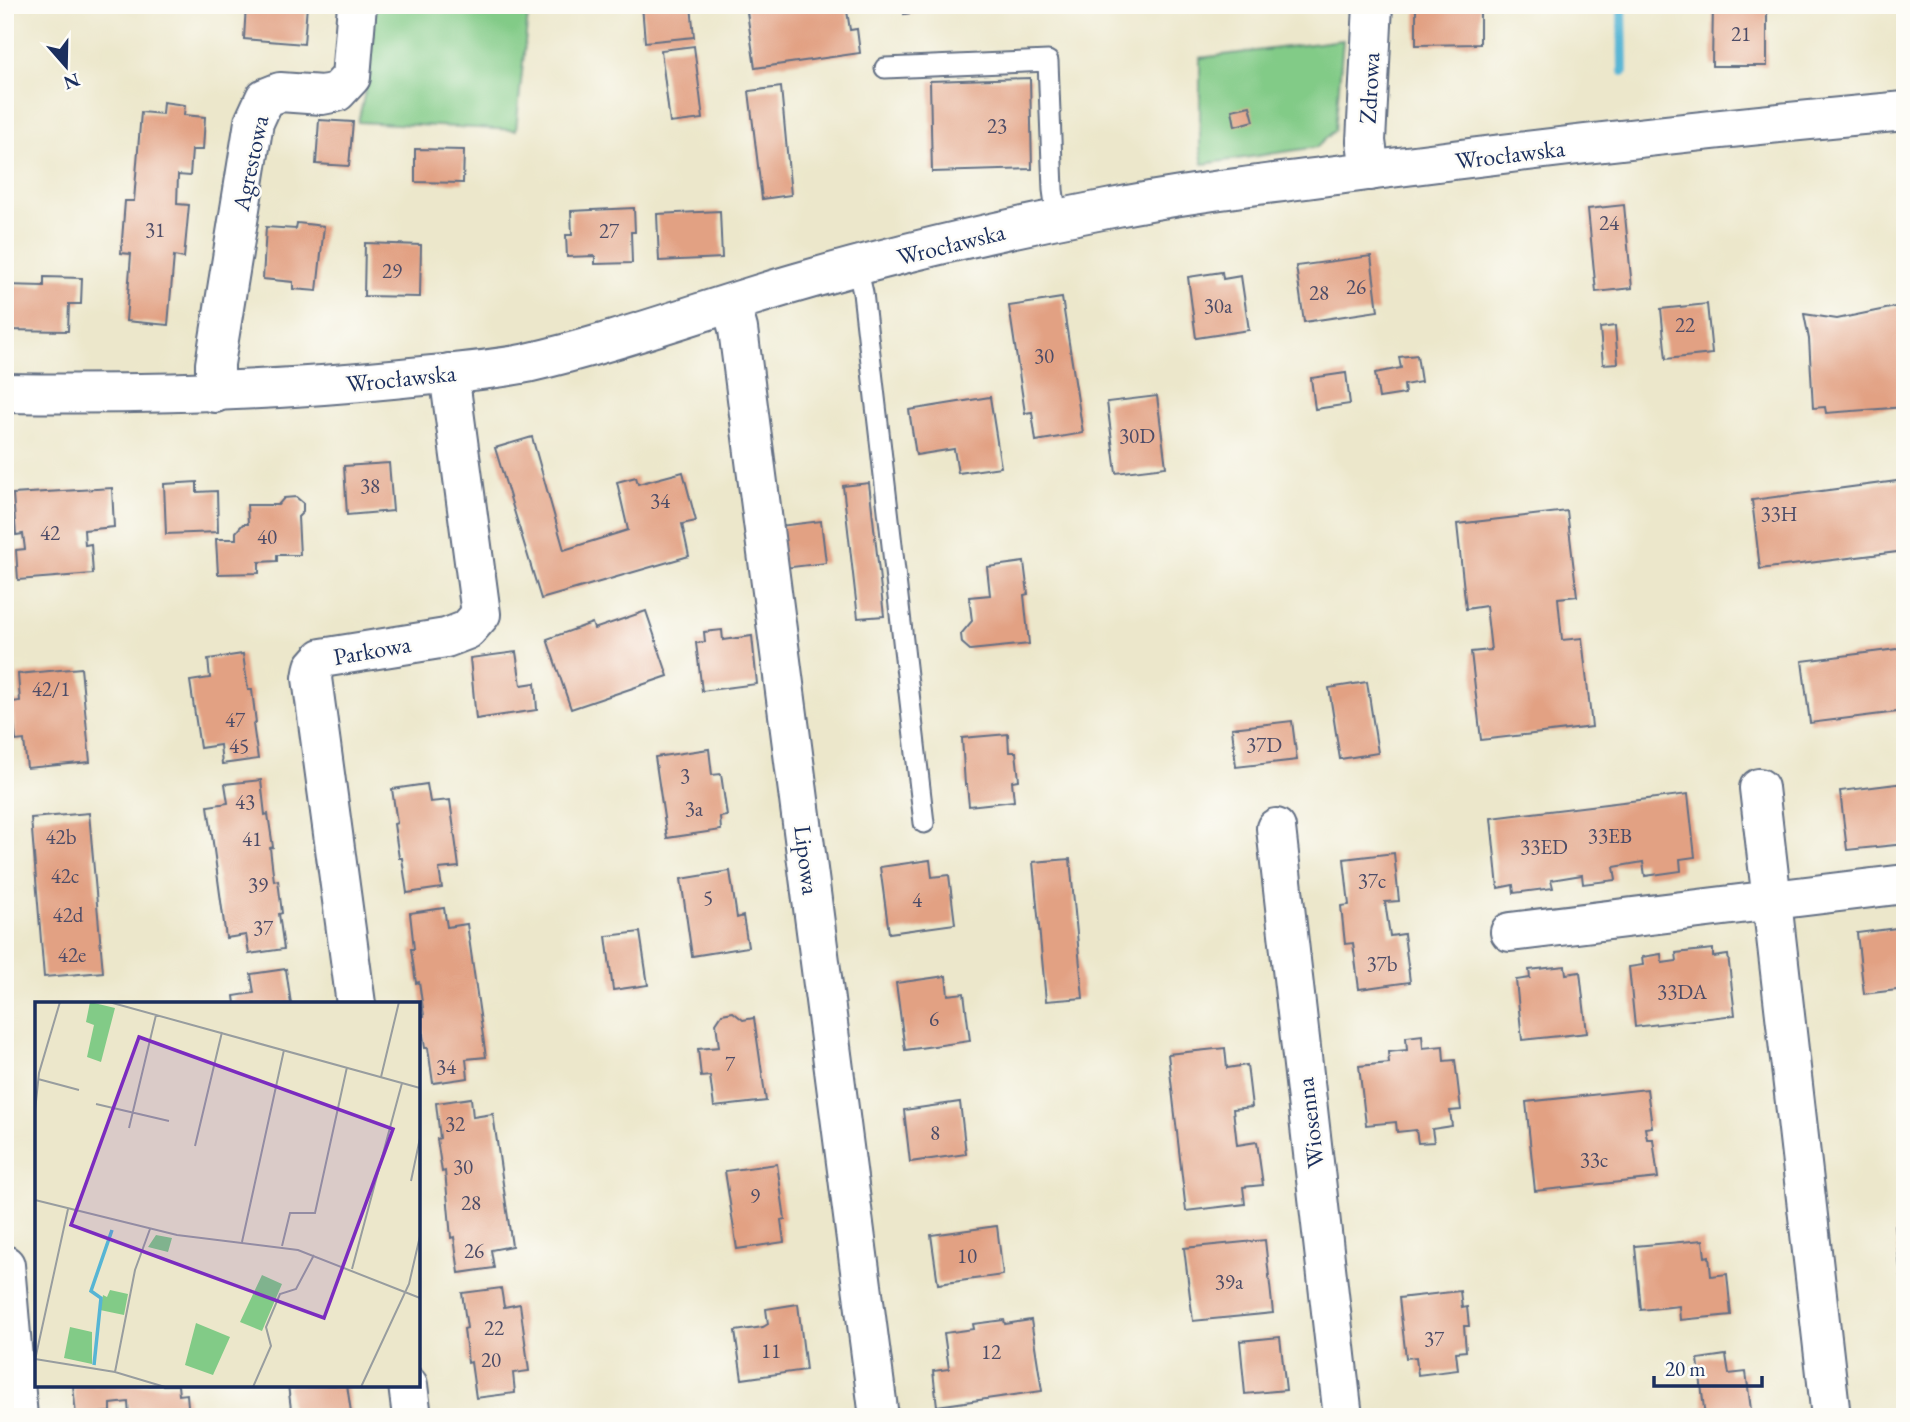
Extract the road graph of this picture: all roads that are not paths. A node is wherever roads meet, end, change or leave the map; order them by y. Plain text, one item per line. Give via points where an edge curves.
1 (357, 5) edge
2 (1373, 5) edge
3 (886, 68) dead end
4 (1905, 111) edge
5 (1370, 171) junction
6 (1057, 219) junction
7 (857, 267) junction
8 (731, 303) junction
9 (449, 373) junction
10 (5, 393) edge
11 (215, 393) junction
12 (1759, 788) dead end
13 (924, 823) dead end
14 (1276, 828) dead end
15 (1905, 884) edge
16 (1772, 900) junction
17 (1510, 932) dead end
18 (356, 1002) edge
19 (5, 1265) edge
20 (408, 1387) edge
21 (18, 1417) edge
22 (412, 1417) edge
23 (879, 1417) edge
24 (1343, 1417) edge
25 (1831, 1417) edge

1 - 11 street, Agrestowa via 351,77 337,92 280,92 265,98 254,122 215,364
2 - 5 street, Zdrowa via 1366,141
3 - 6 lane via 1048,61
4 - 5 street, Wrocławska
5 - 6 street, Wrocławska
6 - 7 street, Wrocławska
7 - 8 street, Wrocławska
7 - 13 lane
8 - 9 street, Wrocławska via 583,349 521,364
8 - 23 street, Lipowa via 738,329
9 - 11 street, Wrocławska
9 - 18 street, Parkowa via 481,614 467,630 446,638 322,658 312,678
10 - 11 street, Wrocławska
12 - 16 street
14 - 24 street, Wiosenna
15 - 16 street
16 - 17 street
16 - 25 street
19 - 21 street
20 - 22 street

